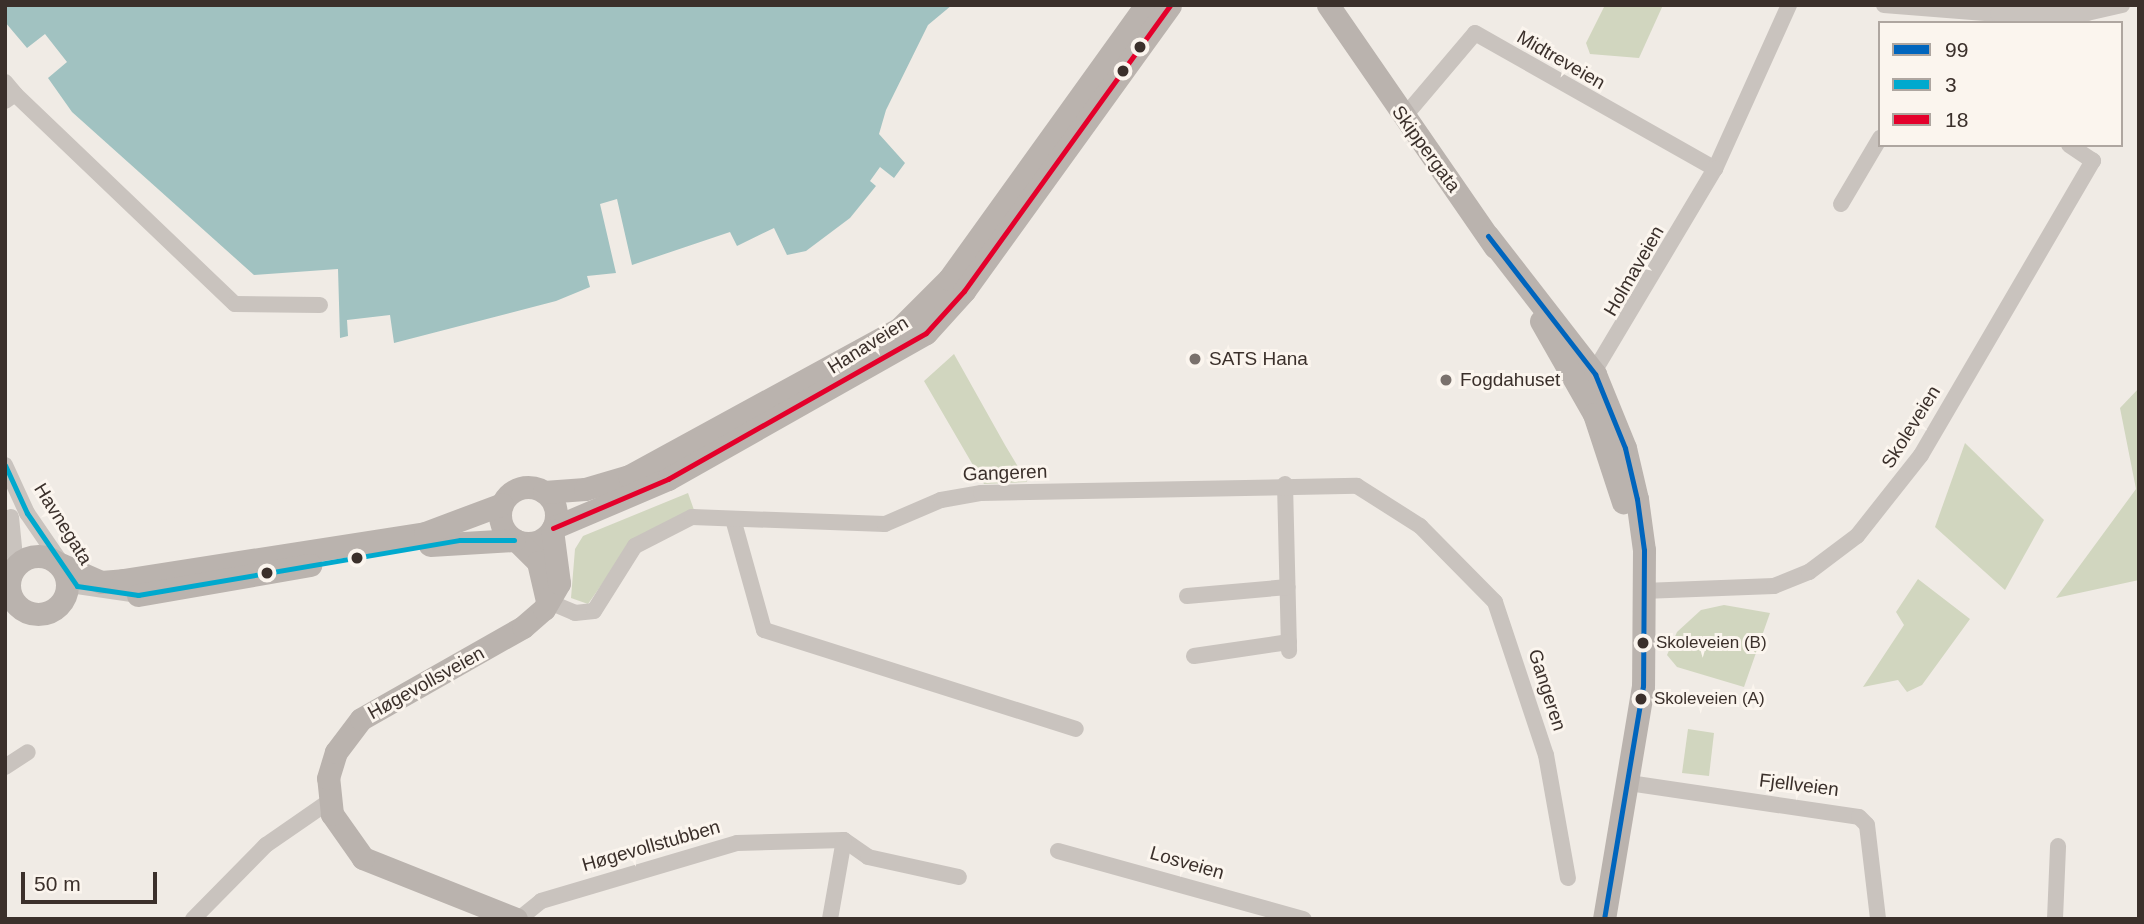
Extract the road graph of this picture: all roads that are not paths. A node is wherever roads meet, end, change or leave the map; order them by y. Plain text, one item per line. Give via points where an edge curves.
1 (1146, 5) edge
2 (1170, 5) edge
3 (1310, 5) edge
4 (1328, 5) edge
5 (1789, 5) edge
6 (1884, 5) edge
7 (2122, 5) edge
8 (1932, 18) edge
9 (1364, 62) junction
10 (8, 92) edge
11 (1403, 118) junction
12 (1878, 141) edge
13 (2073, 147) edge
14 (1715, 169) junction
15 (1841, 204) dead end
16 (320, 305) dead end
17 (1588, 381) junction
18 (5, 465) edge
19 (1285, 484) junction
20 (544, 492) junction
21 (502, 504) junction
22 (11, 517) dead end
23 (733, 519) junction
24 (552, 529) junction
25 (516, 540) junction
26 (58, 563) junction
27 (12, 569) edge
28 (1288, 587) junction
29 (1643, 591) junction
30 (138, 595) joint
31 (1187, 596) dead end
32 (547, 601) junction
33 (12, 606) edge
34 (1194, 656) dead end
35 (1076, 729) dead end
36 (28, 752) dead end
37 (5, 767) edge
38 (1629, 783) junction
39 (328, 802) junction
40 (844, 840) junction
41 (2058, 846) dead end
42 (1058, 851) dead end
43 (959, 877) dead end
44 (1567, 878) dead end
45 (193, 919) edge
46 (518, 919) edge
47 (830, 919) edge
48 (1304, 919) edge
49 (1604, 919) edge
50 (1878, 919) edge
51 (2055, 919) edge

1 - 20 main road, Hanaveien via 949,279 900,328 629,475 584,489
2 - 24 main road, Hanaveien via 964,291 926,333 668,479
3 - 9 main road, Skippergata
4 - 9 main road, Skippergata
5 - 14 street, Holmaveien
6 - 8 street
7 - 8 street via 2087,13
9 - 11 main road, Skippergata
10 - 16 street via 235,304
11 - 14 street, Midtreveien via 1475,33 1614,116
11 - 17 main road, Skippergata
12 - 15 street
13 - 29 street, Skoleveien via 2093,161 1921,455 1857,536 1809,572 1774,586
14 - 17 street, Holmaveien
17 - 29 main road, Skippergata via 1625,448 1637,499
18 - 26 street, Havnegata
19 - 23 street, Gangeren via 955,495 885,524
19 - 28 street
19 - 44 street, Gangeren via 1344,483 1369,491 1420,526 1495,602 1546,755
20 - 21 main road via 519,489
20 - 24 main road via 554,505
21 - 25 main road via 503,528
21 - 26 main road via 425,533 123,580 101,582
22 - 27 street
23 - 32 street, Gangeren via 692,517 648,536 626,557 594,611 575,613
23 - 35 street via 764,631
24 - 25 main road via 533,543
24 - 32 main road, Høgevollsveien via 559,583
25 - 30 main road via 460,540
25 - 32 main road via 538,562
26 - 30 street, Havnegata via 78,586
27 - 33 main road
27 - 33 main road via 31,557 48,557 68,587 62,603 47,613
28 - 31 street
28 - 34 street via 1289,646
29 - 38 main road, Skippergata via 1643,686
32 - 39 main road, Høgevollsveien via 523,627 361,719 336,752
36 - 37 street
38 - 49 main road, Skippergata
38 - 50 street, Fjellveien via 1859,817 1867,825
39 - 45 street via 278,835
39 - 46 main road via 340,831 363,858
40 - 43 street via 868,857
40 - 46 street, Høgevollstubben via 785,839 697,850 541,901
40 - 47 street
41 - 51 street
42 - 48 street, Losveien

